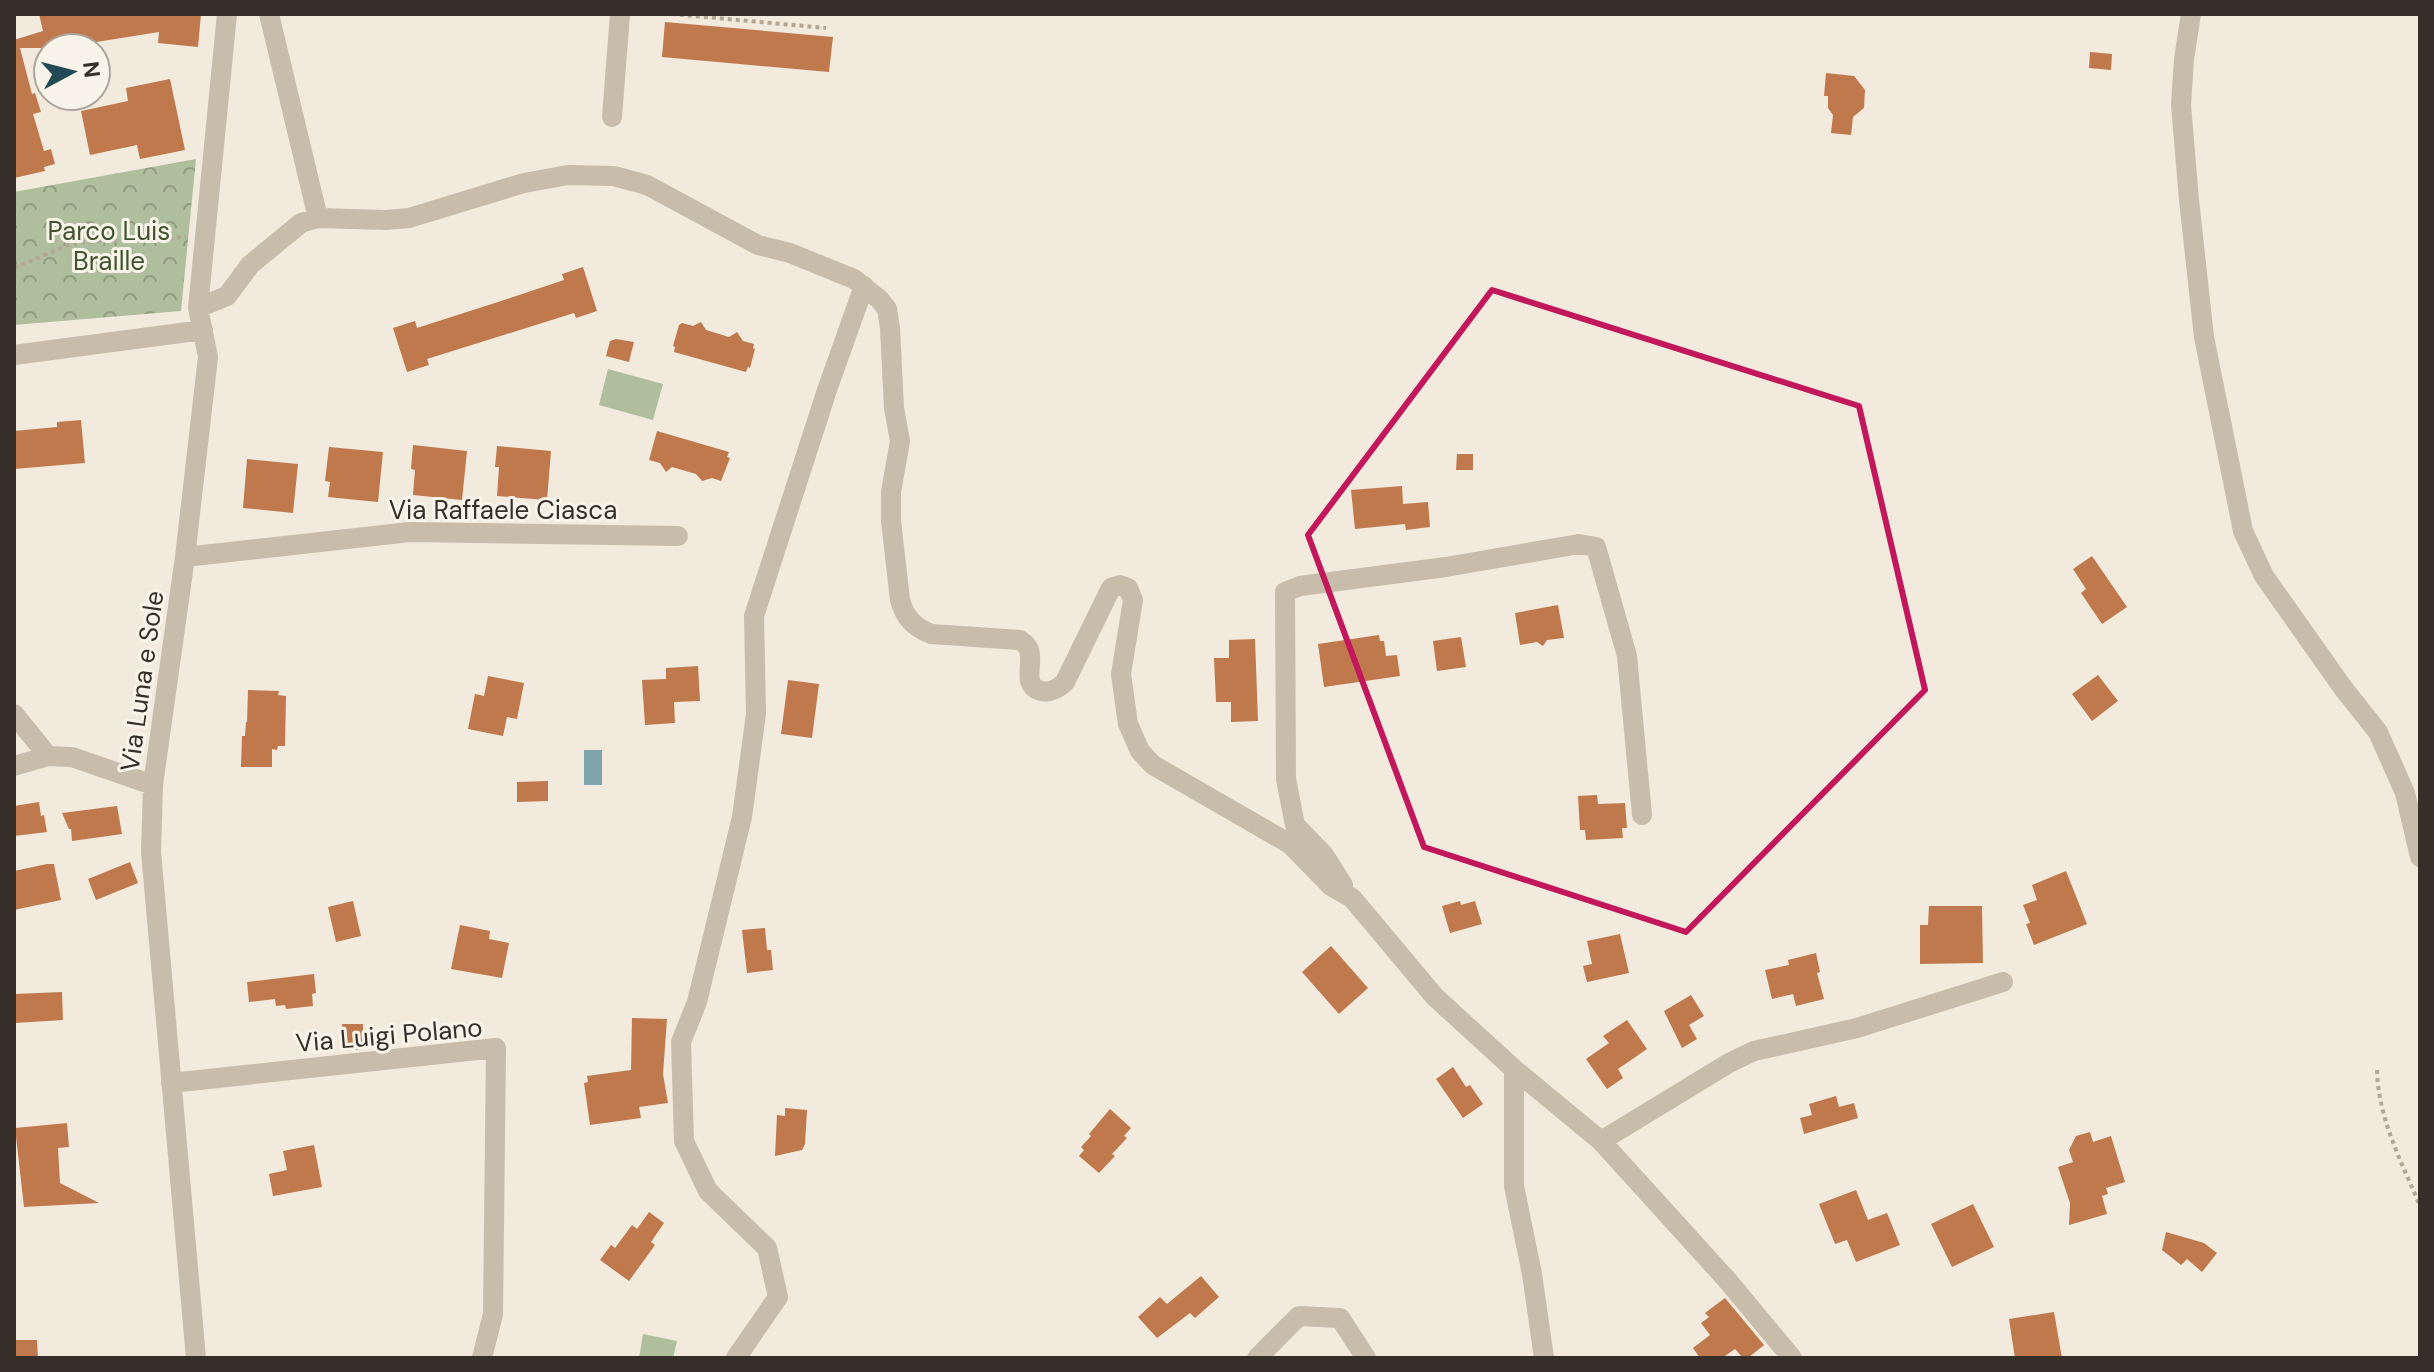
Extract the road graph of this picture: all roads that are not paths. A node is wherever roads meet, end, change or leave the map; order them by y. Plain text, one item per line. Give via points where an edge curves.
1 (227, 14) edge
2 (269, 14) edge
3 (620, 14) edge
4 (2191, 14) edge
5 (612, 117) dead end
6 (318, 218) junction
7 (864, 286) junction
8 (198, 308) junction
9 (203, 330) junction
10 (14, 355) edge
11 (678, 536) dead end
12 (185, 557) junction
13 (14, 714) edge
14 (48, 756) junction
15 (14, 766) edge
16 (153, 785) junction
17 (1642, 815) dead end
18 (2420, 857) edge
19 (1352, 898) junction
20 (2003, 982) dead end
21 (1514, 1069) junction
22 (171, 1083) junction
23 (1601, 1141) junction
24 (196, 1358) edge
25 (482, 1358) edge
26 (736, 1358) edge
27 (1257, 1358) edge
28 (1366, 1358) edge
29 (1544, 1358) edge
30 (1792, 1358) edge

1 - 8 street, Via Luna e Sole
2 - 6 street
3 - 5 street
4 - 18 street via 2181,105 2189,200 2204,337 2243,531 2264,576 2378,732 2405,793
6 - 7 street via 409,218 524,183 568,175 614,176 647,185 758,245 790,253
6 - 8 street via 301,223 250,265 227,296
7 - 19 street via 887,309 890,328 900,441 891,521 900,600 911,622 931,634 1020,640 1030,654 1031,683 1046,691 1065,682 1111,588 1128,588 1133,600 1121,674 1128,724 1140,751 1153,765 1290,844 1331,886
7 - 26 street via 754,616 756,714 742,817 697,1002 681,1042 684,1141 708,1191 767,1248 778,1297
8 - 9 street, Via Luna e Sole
9 - 10 street
9 - 12 street, Via Luna e Sole via 208,357
11 - 12 street, Via Raffaele Ciasca via 410,532
12 - 16 street, Via Luna e Sole
13 - 14 street
14 - 15 street
14 - 16 street via 72,757
16 - 22 street, Via Luna e Sole via 151,852
17 - 19 street via 1627,656 1596,547 1579,544 1300,586 1285,592 1286,779 1295,825 1324,855
19 - 21 street via 1435,997
20 - 23 street via 1857,1028 1754,1051
21 - 23 street
21 - 29 street via 1514,1186
22 - 24 street, Via Luna e Sole
22 - 25 street, Via Luigi Polano via 496,1048 493,1314
23 - 30 street
27 - 28 street via 1299,1316 1340,1318

